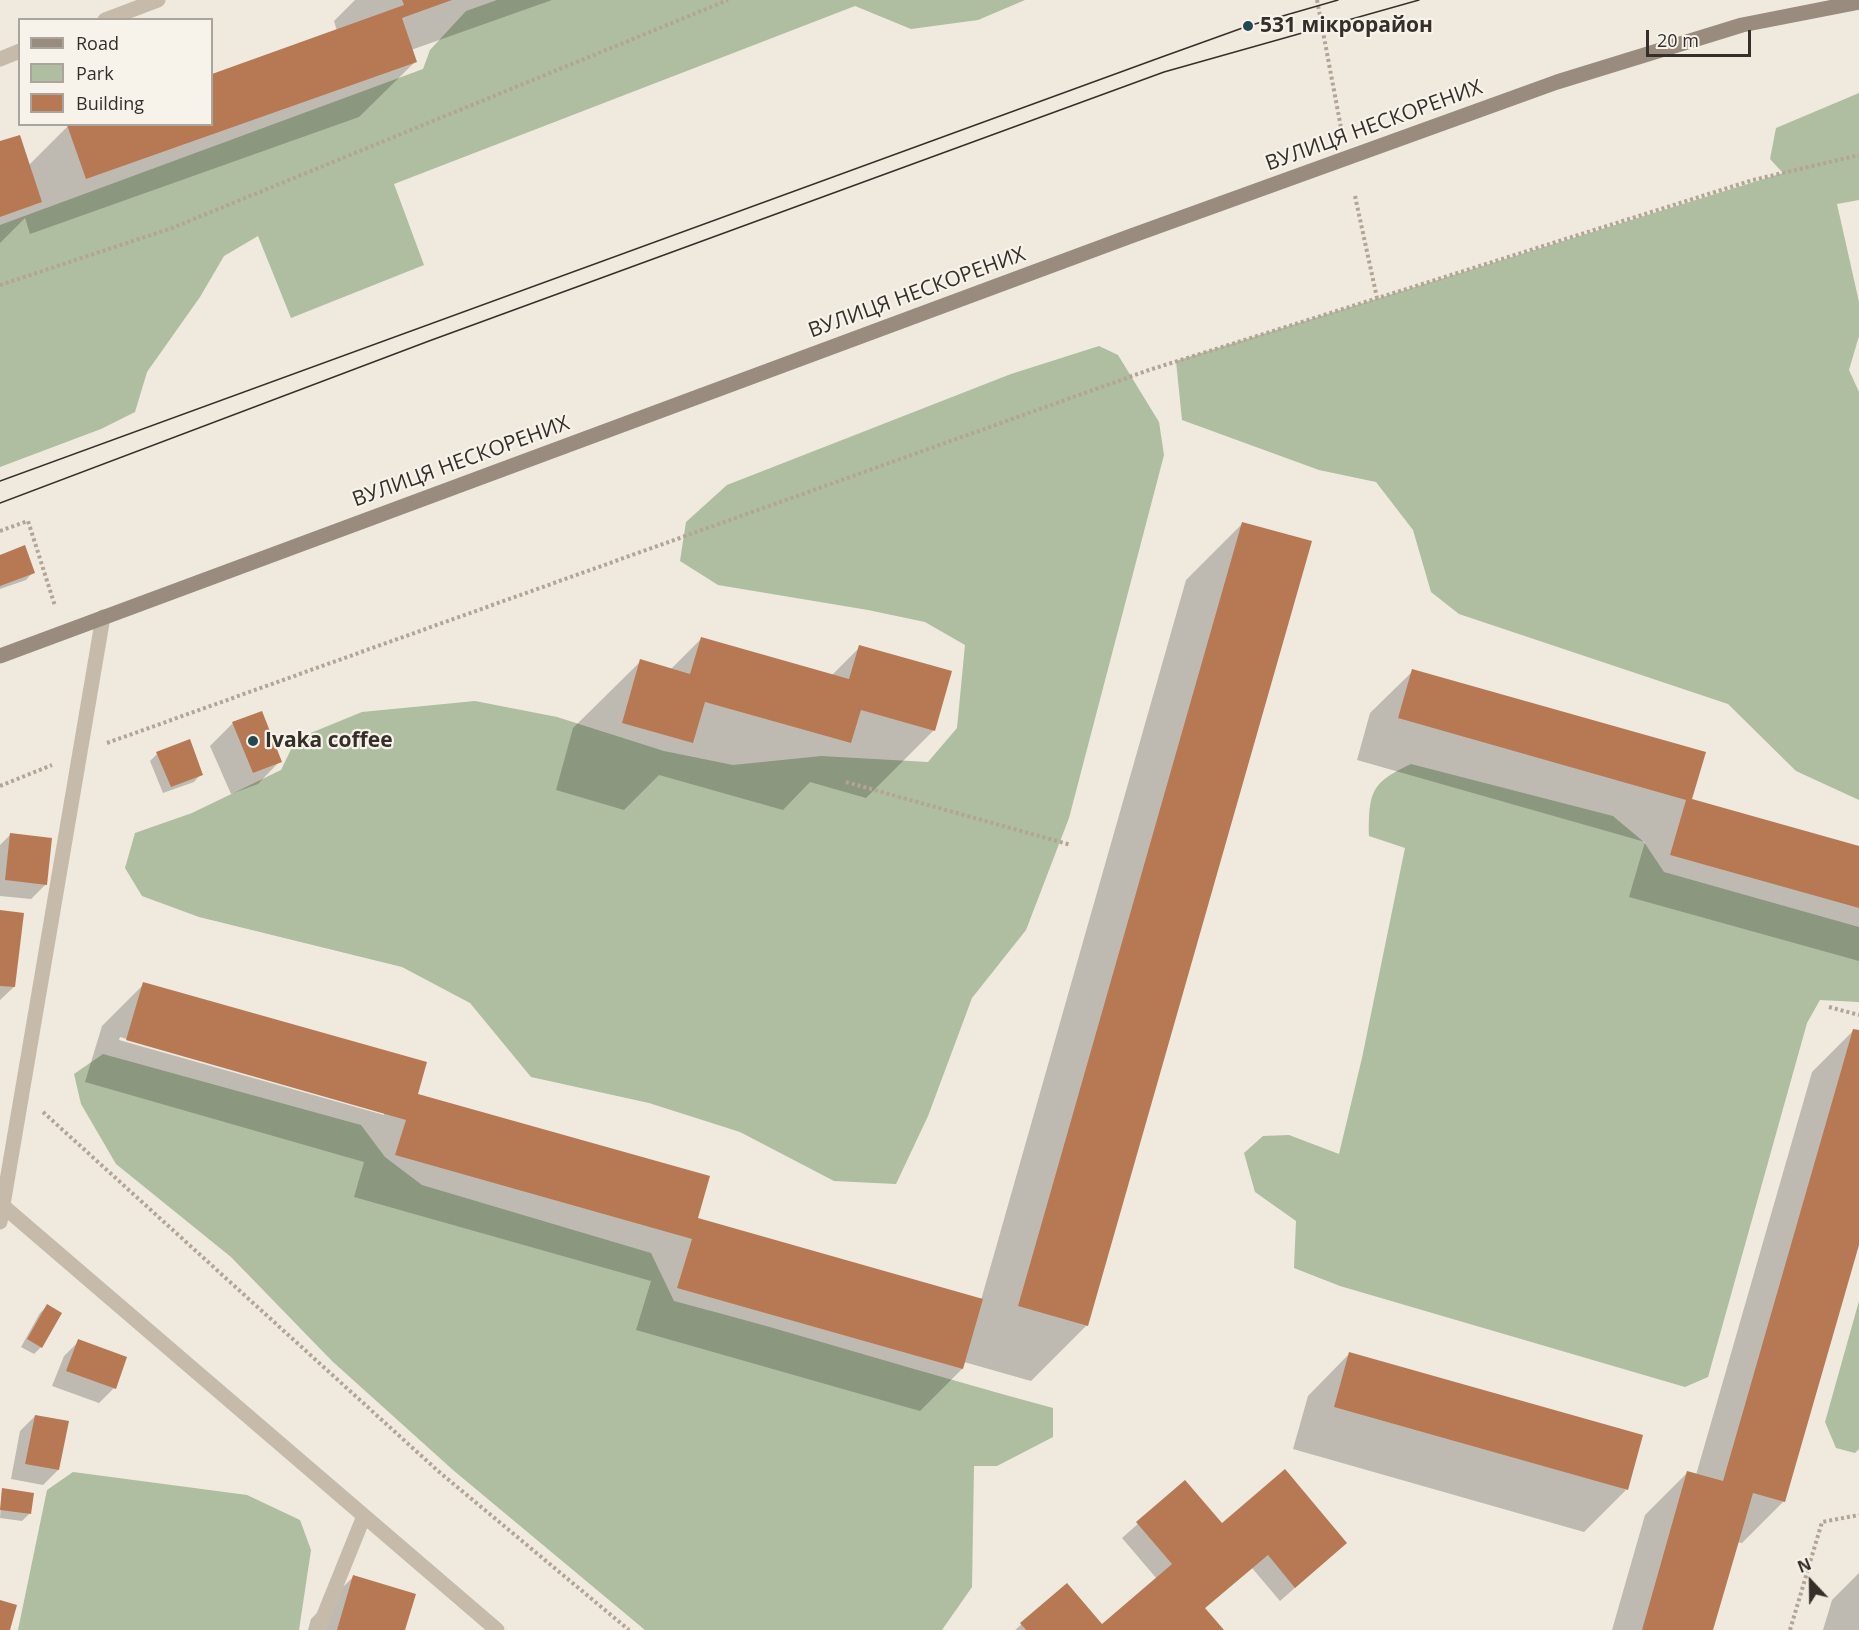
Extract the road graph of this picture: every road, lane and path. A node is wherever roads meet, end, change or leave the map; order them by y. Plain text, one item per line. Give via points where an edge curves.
1 (158, 0) edge
2 (728, 0) edge
3 (1317, 0) edge
4 (1859, 2) edge
5 (110, 18) edge
6 (18, 52) edge
7 (0, 59) edge
8 (1343, 136) dead end
9 (1859, 155) edge
10 (1355, 196) dead end
11 (0, 285) edge
12 (1377, 298) junction
13 (0, 531) edge
14 (55, 606) dead end
15 (103, 617) junction
16 (0, 656) edge
17 (82, 752) junction
18 (846, 782) dead end
19 (0, 786) edge
20 (1071, 845) dead end
21 (1829, 1007) dead end
22 (1859, 1015) edge
23 (21, 1092) junction
24 (3, 1206) junction
25 (0, 1222) edge
26 (1859, 1515) edge
27 (364, 1516) junction
28 (318, 1630) edge
29 (497, 1630) edge
30 (629, 1630) edge
31 (1790, 1630) edge

1 - 5 lane
2 - 11 path via 172,228
3 - 8 path
4 - 15 main road, ВУЛИЦЯ НЕСКОРЕНИХ via 1742,25 1557,82
6 - 7 lane
9 - 12 path via 1753,180
10 - 12 path
12 - 17 path via 1149,370
13 - 14 path via 28,521
15 - 16 main road, ВУЛИЦЯ НЕСКОРЕНИХ
15 - 17 lane
17 - 19 path
17 - 23 lane
18 - 20 path
21 - 22 path
23 - 24 lane
23 - 30 path via 438,1471
24 - 25 lane
24 - 27 lane
26 - 31 path via 1822,1522
27 - 28 lane
27 - 29 lane

